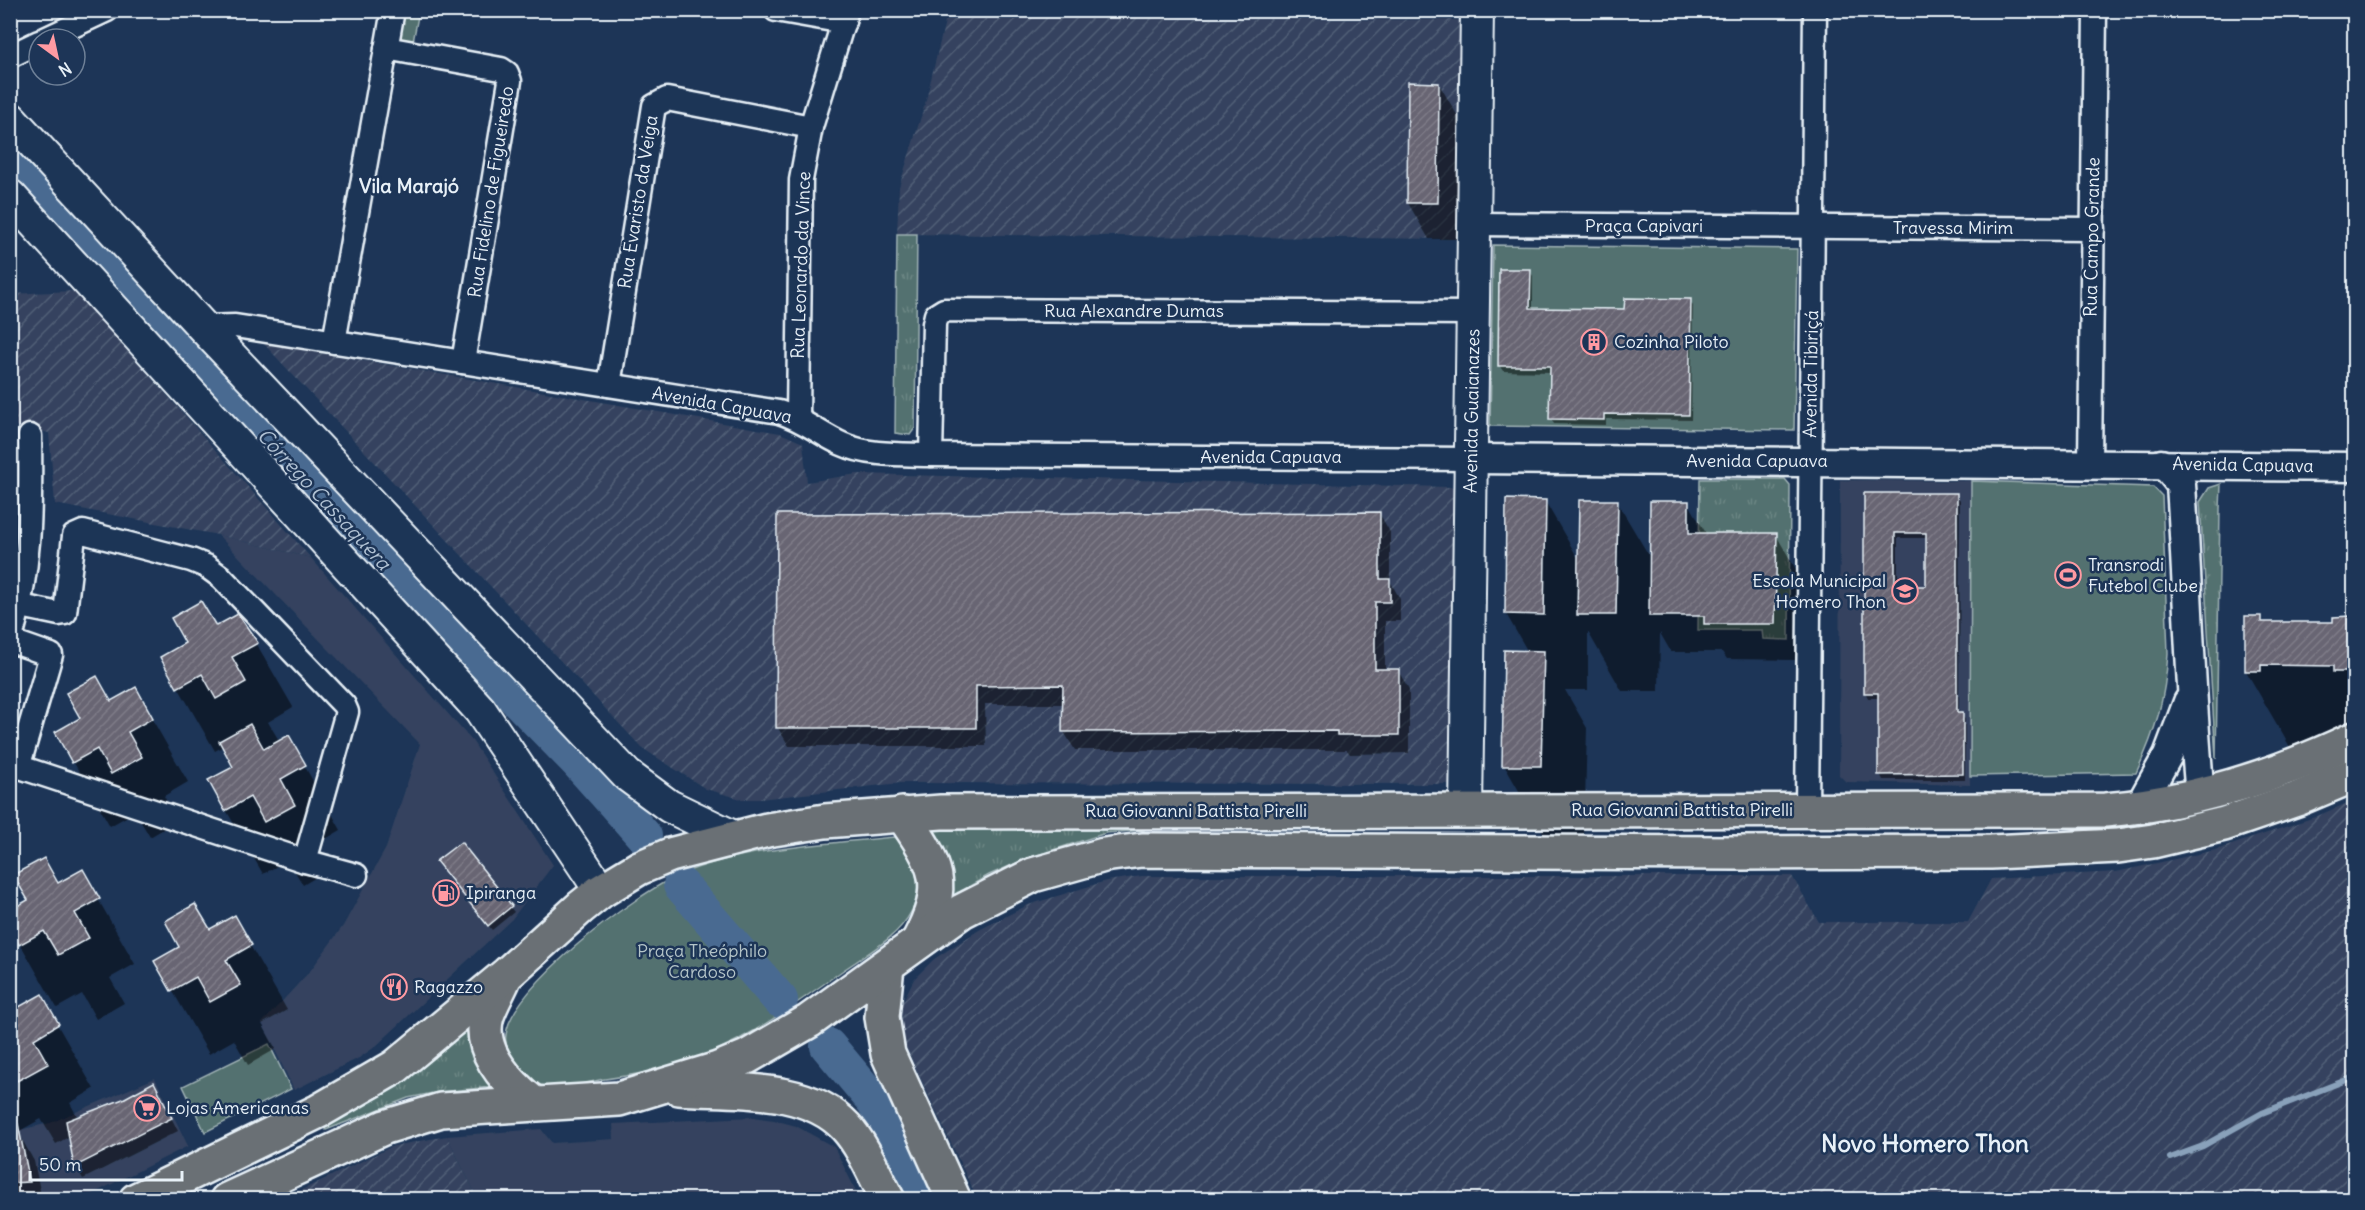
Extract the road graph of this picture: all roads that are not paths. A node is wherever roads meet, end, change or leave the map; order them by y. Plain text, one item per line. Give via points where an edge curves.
1 (107, 10) edge
2 (393, 10) edge
3 (776, 10) edge
4 (1477, 10) edge
5 (1815, 10) edge
6 (2095, 10) edge
7 (845, 16) edge
8 (71, 27) edge
9 (27, 48) edge
10 (386, 48) junction
11 (10, 56) edge
12 (10, 118) edge
13 (811, 127) junction
14 (10, 196) edge
15 (1475, 224) junction
16 (1813, 227) junction
17 (2092, 229) junction
18 (1474, 313) junction
19 (203, 327) junction
20 (334, 342) junction
21 (463, 362) junction
22 (609, 385) junction
23 (798, 417) junction
24 (30, 436) dead end
25 (931, 455) junction
26 (1472, 459) junction
27 (1810, 461) junction
28 (2161, 464) junction
29 (2090, 465) junction
30 (2204, 465) junction
31 (2355, 467) edge
32 (2181, 485) junction
33 (21, 606) junction
34 (11, 642) edge
35 (2191, 694) junction
36 (2355, 739) edge
37 (2355, 775) edge
38 (2200, 795) junction
39 (2139, 807) junction
40 (1807, 809) junction
41 (1466, 811) junction
42 (902, 814) junction
43 (2224, 825) junction
44 (733, 837) junction
45 (305, 861) junction
46 (356, 875) dead end
47 (601, 891) junction
48 (918, 942) junction
49 (887, 966) junction
50 (507, 974) junction
51 (665, 1087) junction
52 (533, 1103) junction
53 (136, 1200) edge
54 (227, 1200) edge
55 (888, 1200) edge
56 (954, 1200) edge

1 - 8 street
2 - 10 street
3 - 7 street
4 - 15 main road, Avenida Guaianazes
5 - 16 street, Avenida Tibiriçá
6 - 17 street, Rua Campo Grande
7 - 13 street, Rua Leonardo da Vince
9 - 11 street
10 - 20 street
10 - 21 street, Rua Fidelino de Figueiredo via 501,69 510,81
12 - 19 main road
13 - 22 street, Rua Evaristo da Veiga via 667,99 654,106
13 - 23 street, Rua Leonardo da Vince via 801,180
14 - 47 main road via 480,710
15 - 16 street, Praça Capivari
15 - 18 main road, Avenida Guaianazes
16 - 17 street, Travessa Mirim
16 - 27 street, Avenida Tibiriçá
17 - 29 street, Rua Campo Grande
18 - 25 street, Rua Alexandre Dumas via 944,310 936,315 934,324
18 - 26 main road, Avenida Guaianazes
19 - 20 street, Avenida Capuava via 235,326
19 - 44 main road via 627,775 669,806
20 - 21 street, Avenida Capuava
21 - 22 street, Avenida Capuava
22 - 23 street, Avenida Capuava
23 - 25 street, Avenida Capuava via 844,445
24 - 33 street via 31,534
25 - 26 street, Avenida Capuava
26 - 27 street, Avenida Capuava
26 - 41 main road, Avenida Guaianazes
27 - 29 street, Avenida Capuava
27 - 40 street, Avenida Tibiriçá
28 - 29 street, Avenida Capuava
28 - 30 street, Avenida Capuava
28 - 32 street
30 - 31 street, Avenida Capuava
30 - 32 street
32 - 35 street
33 - 34 street
33 - 45 street via 65,613 74,536 83,532 191,560 221,577 347,712
34 - 45 street via 49,653 51,658 20,761 24,768
35 - 38 street
35 - 39 street via 2168,755
36 - 38 highway, Rua Giovanni Battista Pirelli via 2300,763
37 - 43 highway
38 - 39 highway, Rua Giovanni Battista Pirelli
38 - 43 highway
39 - 40 highway, Rua Giovanni Battista Pirelli via 2059,811
40 - 41 highway, Rua Giovanni Battista Pirelli
41 - 42 highway, Rua Giovanni Battista Pirelli
42 - 44 highway, Rua Giovanni Battista Pirelli via 825,821
42 - 48 highway via 933,866 937,883 929,920
43 - 48 highway via 2153,842 2002,851 1738,854 1143,850 1104,855 1033,875 962,911
44 - 47 highway, Rua Giovanni Battista Pirelli via 670,855
45 - 46 street
47 - 50 highway, Rua Giovanni Battista Pirelli
48 - 49 highway
49 - 51 highway via 747,1057
49 - 56 highway via 882,1017 888,1054
50 - 52 highway via 487,1016 486,1031 503,1075
50 - 53 highway, Rua Giovanni Battista Pirelli via 418,1050 372,1082 319,1112
51 - 52 highway via 619,1099
51 - 55 highway via 783,1095 807,1102 846,1127
52 - 54 highway via 441,1110 385,1127

